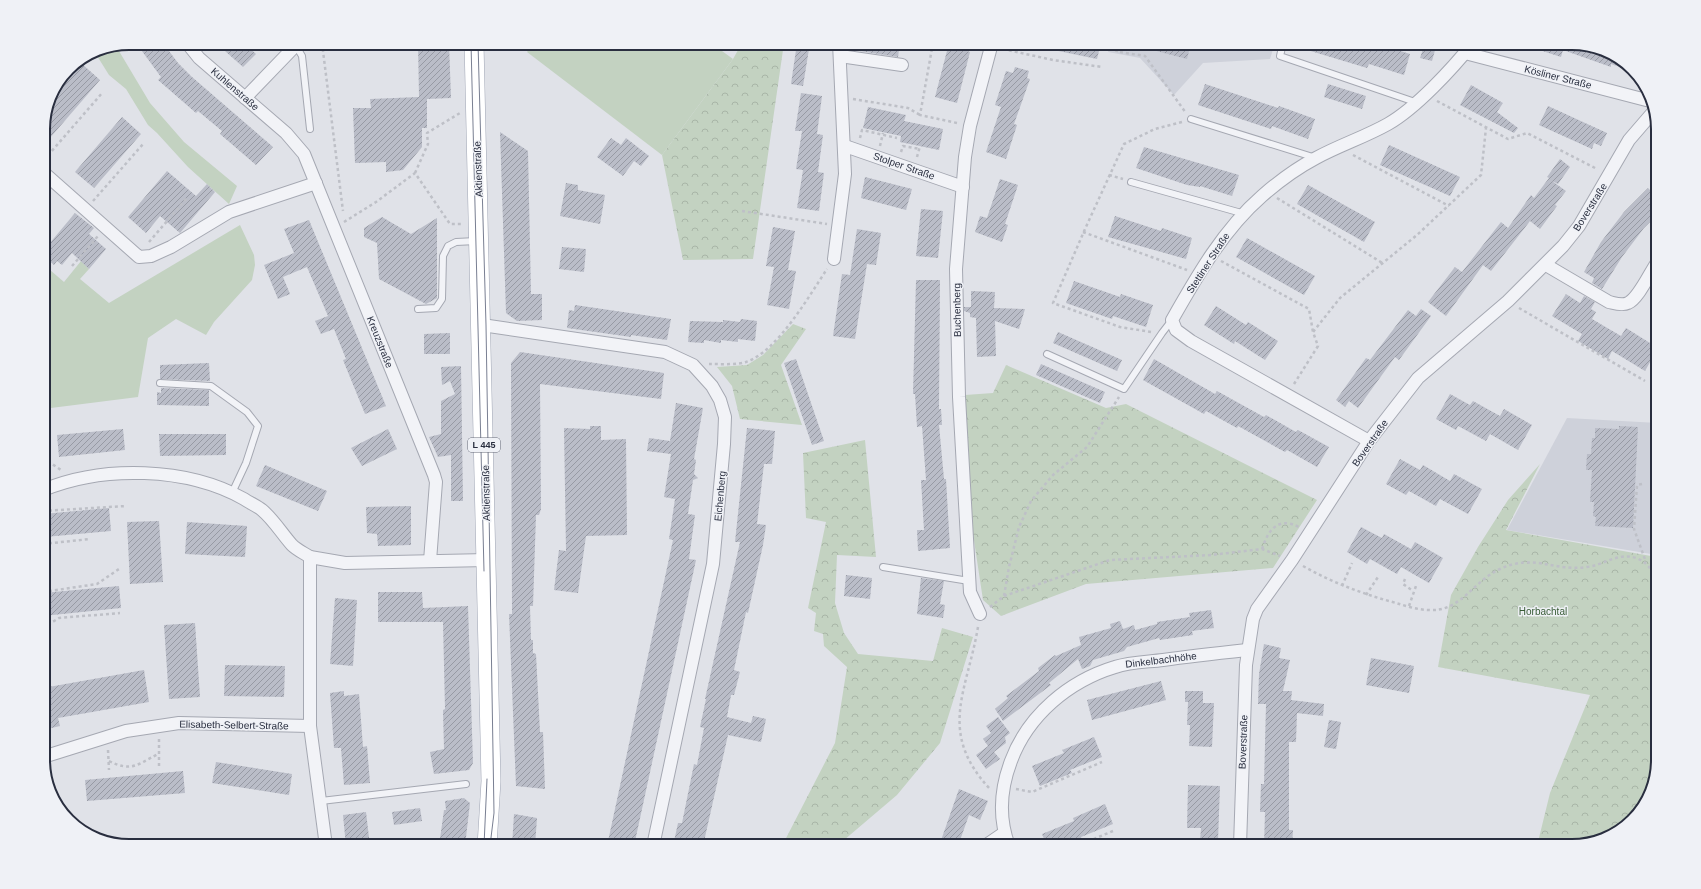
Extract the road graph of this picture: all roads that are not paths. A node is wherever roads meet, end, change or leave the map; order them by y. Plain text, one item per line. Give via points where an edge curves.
1 (193, 50) edge
2 (291, 50) edge
3 (300, 50) edge
4 (474, 50) edge
5 (840, 50) edge
6 (990, 50) edge
7 (1281, 50) edge
8 (1467, 50) edge
9 (1465, 53) junction
10 (840, 56) junction
11 (902, 65) dead end
12 (245, 98) junction
13 (1645, 100) edge
14 (1415, 102) junction
15 (1649, 116) edge
16 (1191, 119) road end
17 (310, 129) dead end
18 (286, 133) joint
19 (845, 143) junction
20 (1316, 158) junction
21 (50, 178) edge
22 (1131, 182) road end
23 (316, 183) junction
24 (963, 187) junction
25 (1245, 214) junction
26 (480, 232) junction
27 (834, 259) road end
28 (1546, 265) junction
29 (1651, 272) edge
30 (418, 309) dead end
31 (1172, 320) junction
32 (482, 325) junction
33 (1047, 354) dead end
34 (160, 384) dead end
35 (1369, 441) junction
36 (50, 488) edge
37 (232, 493) junction
38 (310, 557) junction
39 (487, 560) junction
40 (430, 561) junction
41 (882, 567) dead end
42 (969, 581) junction
43 (980, 614) road end
44 (1247, 650) junction
45 (310, 726) junction
46 (50, 755) edge
47 (466, 784) dead end
48 (321, 801) junction
49 (1004, 832) junction
50 (325, 839) edge
51 (488, 839) edge
52 (654, 839) edge
53 (994, 839) edge
54 (1006, 839) edge
55 (1240, 839) edge

1 - 12 street, Kuhlenstraße
2 - 12 street
3 - 17 lane
4 - 26 main road, Aktienstraße / L 445
5 - 10 street
6 - 24 street, Buchenberg via 970,126
7 - 14 lane via 1280,56
8 - 9 street, Stettiner Straße
9 - 13 street, Kösliner Straße
9 - 14 street, Stettiner Straße
10 - 11 street
10 - 19 street
12 - 18 street, Kuhlenstraße
14 - 20 street, Stettiner Straße via 1387,124
15 - 28 street, Boverstraße via 1629,140 1579,226
16 - 20 lane
18 - 23 street, Kreuzstraße via 304,154
19 - 24 street, Stolper Straße via 858,150
19 - 27 street via 845,174
20 - 25 street, Stettiner Straße via 1266,192
21 - 23 street via 139,257 151,256 171,247 228,212
22 - 25 lane
23 - 40 street, Kreuzstraße via 434,475 436,482
24 - 42 street, Buchenberg via 956,269 959,397
25 - 31 street, Stettiner Straße via 1226,233
26 - 30 lane via 448,246 443,256 442,299 436,308
26 - 32 main road, Aktienstraße / L 445
28 - 29 street via 1598,296 1619,304 1628,303 1636,296
28 - 35 street, Boverstraße via 1418,378
31 - 33 lane via 1124,390
31 - 35 street via 1176,330 1191,341
32 - 39 main road, Aktienstraße / L 445
32 - 52 street, Eichenberg via 665,352 693,365 712,386 720,400 725,417 724,444 712,568
34 - 37 lane via 211,386 247,412 258,426 246,463
35 - 44 street, Boverstraße via 1257,609
36 - 37 street via 74,479 130,473 175,476
37 - 38 street via 262,510 293,546
38 - 40 street via 344,563
38 - 45 street
39 - 40 street
39 - 51 main road, Aktienstraße / L 445 via 492,781
41 - 42 lane
42 - 43 street, Buchenberg via 970,592
44 - 49 street, Dinkelbachhöhe via 1130,664 1104,671 1080,682 1047,706 1030,724 1016,748 1001,800
44 - 55 street, Boverstraße
45 - 46 street, Elisabeth-Selbert-Straße via 179,723 126,731
45 - 48 street
47 - 48 lane
48 - 50 street
49 - 53 street
49 - 54 street, Dinkelbachhöhe

